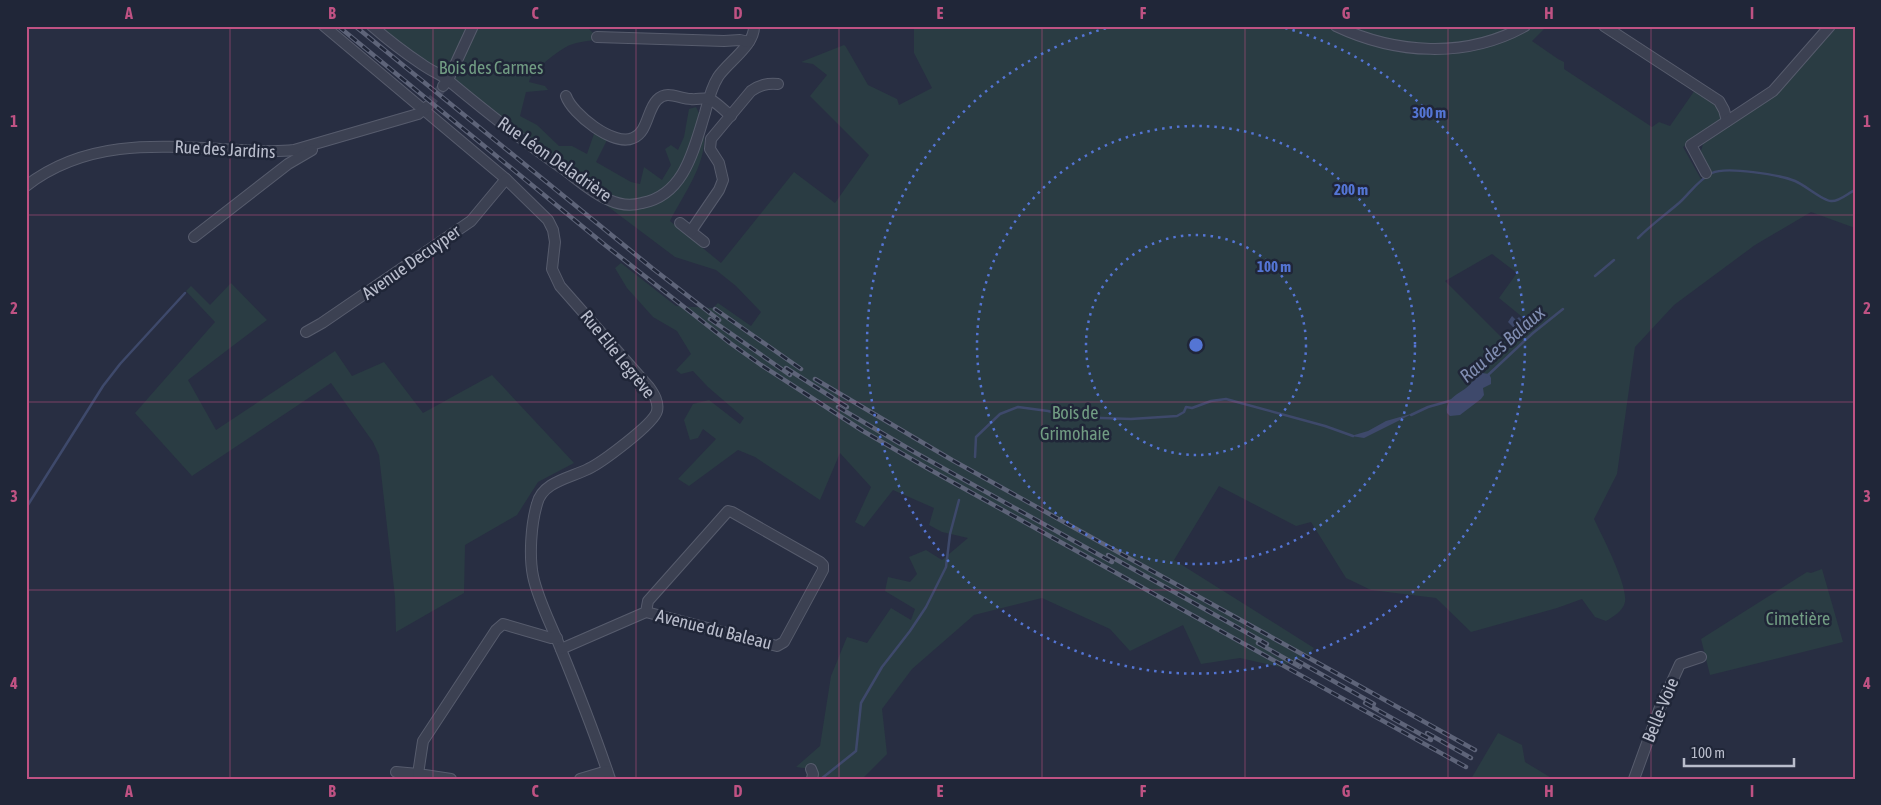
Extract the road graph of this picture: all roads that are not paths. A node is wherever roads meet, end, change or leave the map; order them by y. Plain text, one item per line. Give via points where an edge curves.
1 (324, 26) edge
2 (372, 26) edge
3 (473, 26) edge
4 (754, 26) edge
5 (1336, 26) edge
6 (1525, 26) edge
7 (1604, 26) edge
8 (1830, 26) edge
9 (597, 37) dead end
10 (749, 42) junction
11 (445, 83) junction
12 (778, 84) dead end
13 (566, 96) dead end
14 (709, 99) junction
15 (1719, 101) junction
16 (429, 111) junction
17 (1742, 111) junction
18 (731, 116) junction
19 (1727, 121) junction
20 (324, 143) junction
21 (1706, 173) dead end
22 (506, 179) junction
23 (26, 186) edge
24 (680, 223) dead end
25 (691, 231) junction
26 (194, 237) dead end
27 (704, 242) dead end
28 (306, 332) dead end
29 (646, 612) junction
30 (557, 638) junction
31 (561, 649) junction
32 (1701, 657) dead end
33 (396, 772) dead end
34 (418, 774) junction
35 (608, 775) edge
36 (451, 779) edge
37 (580, 779) edge
38 (1634, 779) edge

1 - 16 street, Rue Elie Legrève
2 - 11 street, Rue Léon Deladrière
3 - 11 street
4 - 10 street, Rue Léon Deladrière
5 - 6 street via 1368,39 1434,50 1476,46
7 - 15 street
8 - 17 street via 1774,91
9 - 10 street
10 - 14 street, Rue Léon Deladrière via 716,79
11 - 14 street, Rue Léon Deladrière via 599,195 619,204 631,205 656,199 686,171
12 - 18 street via 769,83 751,91
13 - 14 street via 571,107 582,117 607,134 624,140 639,134 661,97
14 - 18 street
15 - 17 street
15 - 19 street
16 - 20 street, Rue des Jardins
16 - 22 street, Rue Elie Legrève
17 - 19 street
18 - 25 street via 711,140 710,149 719,163 723,180
19 - 21 street via 1690,145
20 - 23 street, Rue des Jardins via 274,152 133,146 74,159
20 - 26 street via 288,164
22 - 28 street, Avenue Decuyper via 471,221
22 - 30 street, Rue Elie Legrève via 548,220 554,242 552,269 560,286 649,387 658,405 653,420 604,460 548,487 540,495 532,543 533,576
24 - 25 street
25 - 27 street
29 - 29 street, Avenue du Baleau via 648,601 728,511 823,565 784,642 777,646
29 - 31 street, Avenue du Baleau
30 - 31 street, Rue Elie Legrève
30 - 34 street via 500,625 423,741
31 - 35 street, Rue Elie Legrève
32 - 38 street, Belle-Voie via 1680,664
33 - 34 street
34 - 36 street
35 - 37 street

